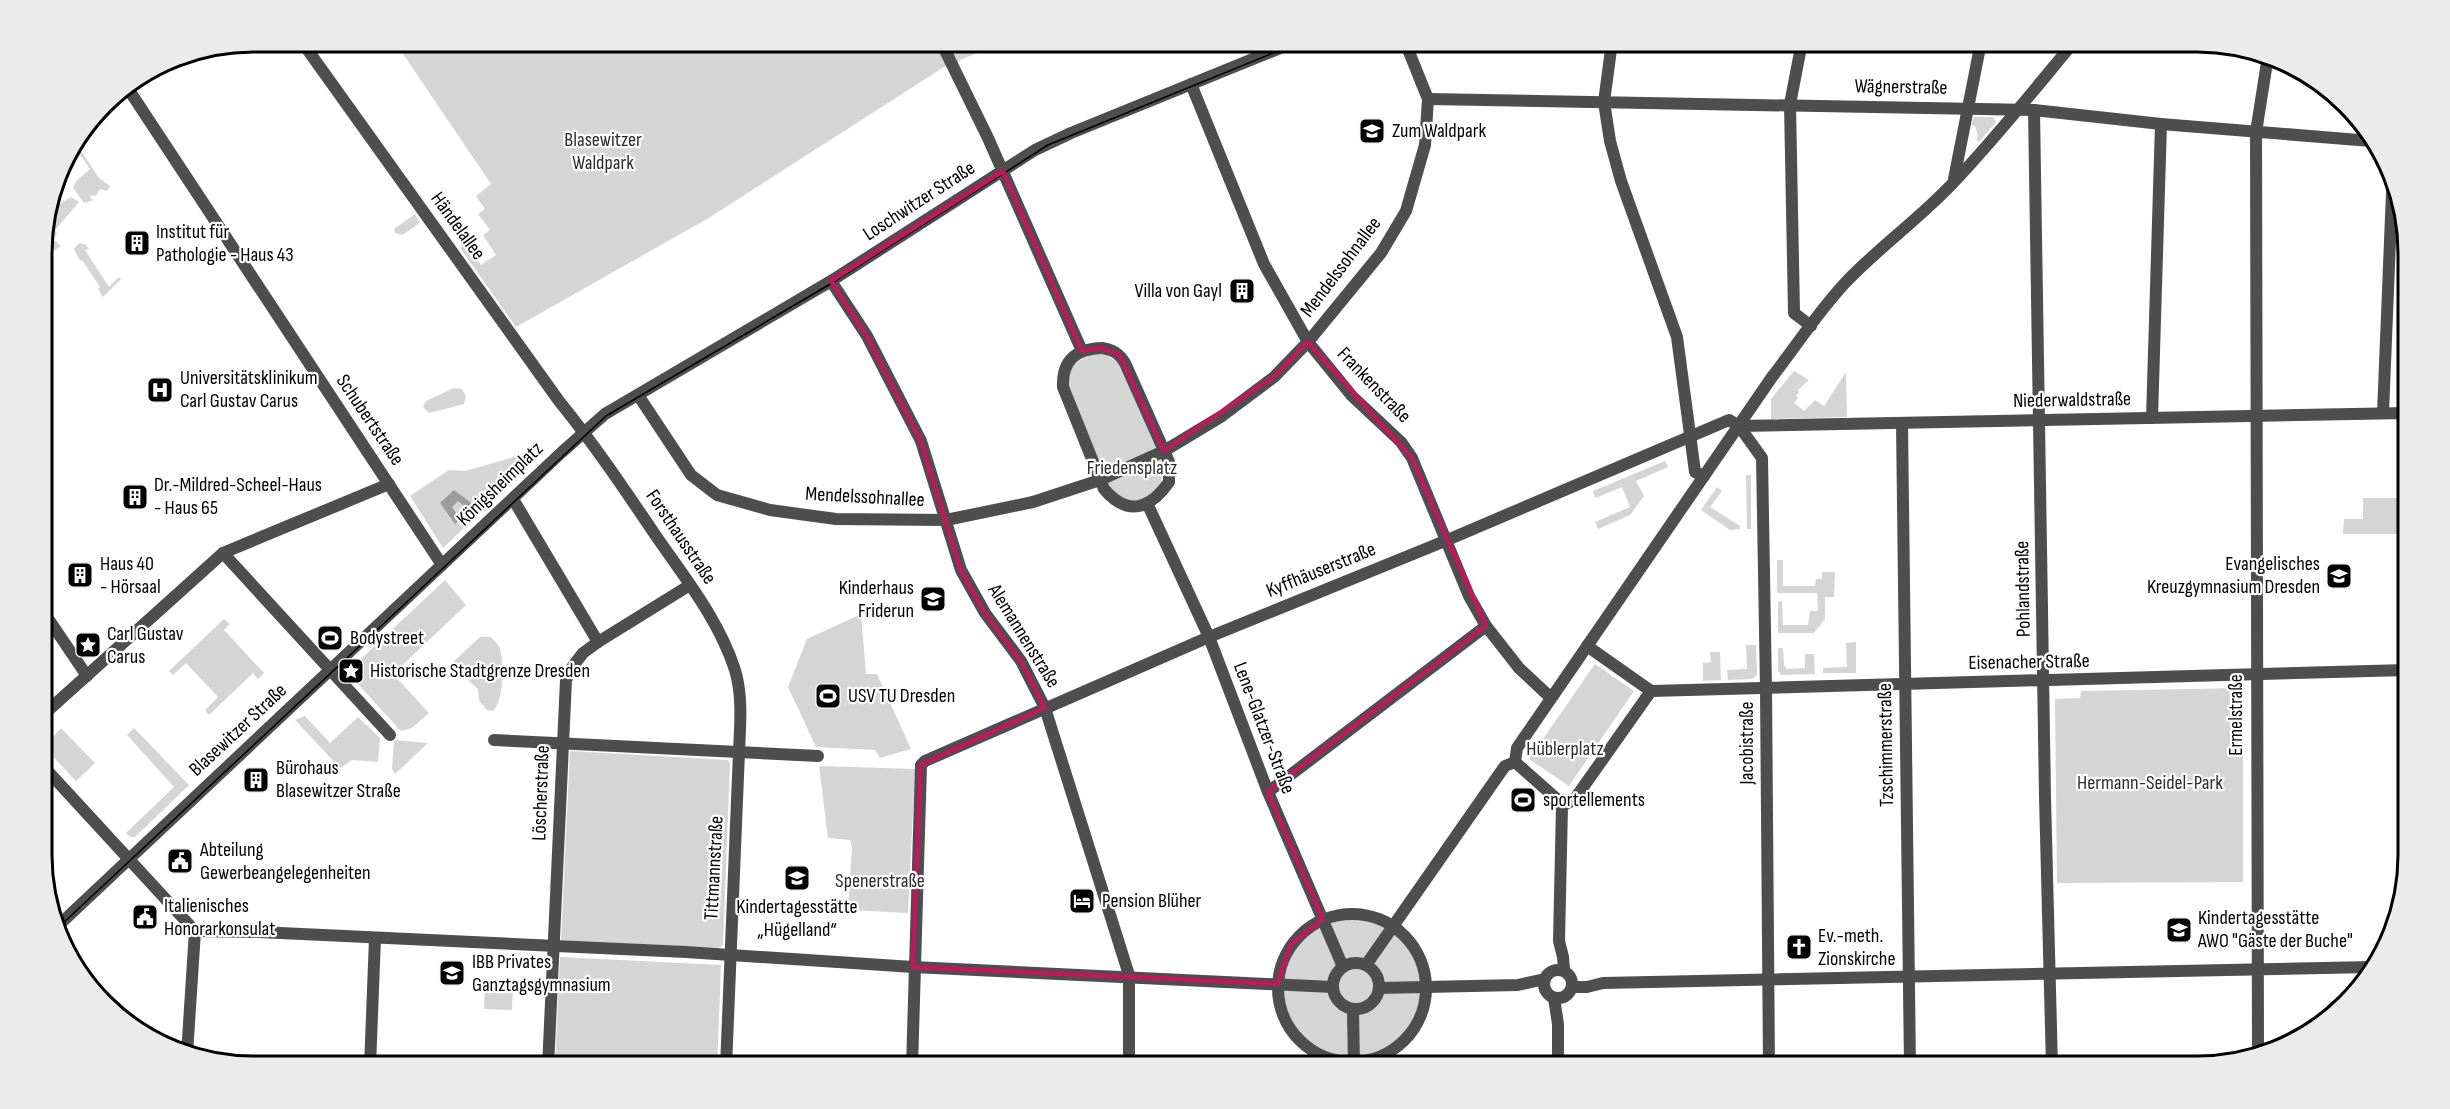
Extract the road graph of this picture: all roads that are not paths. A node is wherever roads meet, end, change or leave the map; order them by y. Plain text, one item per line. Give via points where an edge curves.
1 (309, 52) edge
2 (946, 52) edge
3 (1270, 52) edge
4 (1409, 52) edge
5 (1611, 52) edge
6 (1800, 52) edge
7 (1979, 52) edge
8 (2066, 52) edge
9 (2267, 65) edge
10 (1191, 84) junction
11 (132, 94) edge
12 (1428, 99) junction
13 (1604, 102) junction
14 (1790, 104) junction
15 (1969, 108) junction
16 (2019, 110) junction
17 (2034, 110) junction
18 (2161, 124) junction
19 (2256, 132) junction
20 (2362, 140) edge
21 (1003, 171) junction
22 (1953, 183) junction
23 (2392, 204) edge
24 (831, 281) junction
25 (1811, 326) junction
26 (1308, 342) junction
27 (1082, 351) junction
28 (638, 395) junction
29 (2398, 412) edge
30 (2383, 413) junction
31 (2257, 416) junction
32 (2152, 418) junction
33 (2040, 420) junction
34 (1902, 423) junction
35 (1738, 426) junction
36 (584, 431) junction
37 (1690, 436) junction
38 (1164, 451) junction
39 (1704, 476) junction
40 (1100, 480) junction
41 (389, 484) junction
42 (513, 499) junction
43 (1147, 503) junction
44 (946, 520) junction
45 (1445, 541) junction
46 (223, 553) junction
47 (442, 565) junction
48 (690, 585) junction
49 (52, 625) edge
50 (1486, 626) junction
51 (1209, 638) junction
52 (598, 642) junction
53 (1587, 646) junction
54 (330, 670) junction
55 (2398, 670) edge
56 (736, 671) joint
57 (87, 676) junction
58 (2256, 676) junction
59 (2043, 681) junction
60 (1904, 685) junction
61 (1767, 688) junction
62 (1651, 691) junction
63 (1551, 698) junction
64 (52, 708) edge
65 (1045, 708) junction
66 (390, 735) dead end
67 (494, 740) dead end
68 (563, 743) junction
69 (739, 752) junction
70 (818, 756) dead end
71 (1515, 762) junction
72 (52, 776) edge
73 (1268, 792) junction
74 (1562, 806) junction
75 (129, 859) junction
76 (1323, 920) junction
77 (64, 921) edge
78 (1393, 926) junction
79 (195, 931) junction
80 (375, 938) junction
81 (553, 947) junction
82 (730, 954) junction
83 (1366, 965) junction
84 (914, 967) junction
85 (1343, 967) junction
86 (2363, 967) edge
87 (2257, 971) junction
88 (1129, 975) junction
89 (2050, 975) junction
90 (1909, 977) junction
91 (1768, 980) junction
92 (1278, 984) junction
93 (1559, 984) junction
94 (1332, 987) junction
95 (1427, 987) junction
96 (1379, 988) junction
97 (1353, 1010) junction
98 (188, 1045) edge
99 (2258, 1047) edge
100 (370, 1056) edge
101 (548, 1056) edge
102 (726, 1056) edge
103 (912, 1056) edge
104 (1129, 1056) edge
105 (1320, 1056) edge
106 (1354, 1056) edge
107 (1381, 1056) edge
108 (1557, 1056) edge
109 (1769, 1056) edge
110 (1910, 1056) edge
111 (2052, 1056) edge

1 - 36 street, Händelallee
2 - 21 street
3 - 10 street, Loschwitzer Straße
4 - 12 street, Mendelssohnallee
5 - 13 street
6 - 14 street
7 - 15 street
8 - 16 street
9 - 19 street, Ermelstraße
10 - 21 street, Loschwitzer Straße via 1048,143
10 - 26 street, Frankenstraße via 1264,264
11 - 41 street, Schubertstraße
12 - 13 street, Wägnerstraße
12 - 26 street, Mendelssohnallee via 1425,145 1406,211 1381,253
13 - 14 street, Wägnerstraße
13 - 37 street via 1622,181 1677,337
14 - 15 street, Wägnerstraße
14 - 25 street via 1794,313
15 - 16 street, Wägnerstraße
15 - 22 street
16 - 17 street, Wägnerstraße
16 - 22 street
17 - 18 street, Wägnerstraße
17 - 33 street, Pohlandstraße
18 - 19 street, Wägnerstraße
18 - 32 street
19 - 20 street, Wägnerstraße
19 - 31 street, Ermelstraße
21 - 24 street, Loschwitzer Straße
21 - 27 street
22 - 25 street via 1845,283
23 - 30 street
24 - 28 street, Loschwitzer Straße
24 - 44 street, Alemannenstraße via 867,336 921,441
25 - 35 street
26 - 38 street, Mendelssohnallee via 1274,377 1222,416
26 - 45 street, Frankenstraße via 1352,396 1401,442 1412,458
27 - 38 street via 1102,348 1120,355
27 - 40 street via 1067,364 1062,374 1063,387
28 - 36 street, Loschwitzer Straße
28 - 44 street, Mendelssohnallee via 691,475 717,495 770,510 836,519
29 - 30 street, Niederwaldstraße
30 - 31 street, Niederwaldstraße
31 - 32 street, Niederwaldstraße
31 - 58 street, Ermelstraße
32 - 33 street, Niederwaldstraße
33 - 34 street, Niederwaldstraße
33 - 59 street, Pohlandstraße
34 - 35 street, Niederwaldstraße
34 - 60 street, Tzschimmerstraße
35 - 37 street, Kyffhäuserstraße via 1729,420
35 - 39 street
35 - 61 street, Jacobistraße via 1762,458
36 - 42 street, Königsheimplatz
36 - 48 street, Forsthausstraße
37 - 39 street via 1695,472
37 - 45 street, Kyffhäuserstraße
38 - 40 street
38 - 43 street via 1169,462 1169,482
39 - 53 street
40 - 43 street via 1111,497 1126,506
40 - 44 street, Mendelssohnallee via 1032,502
41 - 46 street
41 - 47 street, Schubertstraße
42 - 47 street, Königsheimplatz
42 - 52 street
43 - 51 street, Lene-Glatzer-Straße
44 - 65 street, Alemannenstraße via 962,570 985,613 1021,661
45 - 50 street, Frankenstraße
45 - 51 street, Kyffhäuserstraße
46 - 54 street
46 - 57 street
47 - 54 street, Blasewitzer Straße
48 - 52 street, Löscherstraße
48 - 56 street, Forsthausstraße via 714,621
49 - 57 street
50 - 63 street, Frankenstraße via 1519,668
50 - 73 street
51 - 65 street, Kyffhäuserstraße
51 - 73 street, Lene-Glatzer-Straße
52 - 68 street, Löscherstraße via 583,654 566,680
53 - 62 street
53 - 63 street
54 - 66 street
54 - 75 street, Blasewitzer Straße
55 - 58 street, Eisenacher Straße
56 - 69 street, Tittmannstraße
57 - 64 street
58 - 59 street, Eisenacher Straße
58 - 87 street, Ermelstraße
59 - 60 street, Eisenacher Straße
59 - 89 street, Pohlandstraße
60 - 61 street, Eisenacher Straße
60 - 90 street, Tzschimmerstraße
61 - 62 street, Eisenacher Straße
61 - 91 street, Jacobistraße
62 - 74 street via 1574,800
63 - 71 street via 1516,748
65 - 84 street, Kyffhäuserstraße via 931,757 921,765
65 - 88 street, Alemannenstraße
67 - 68 street
68 - 69 street
68 - 81 street, Löscherstraße
69 - 70 street
69 - 82 street, Tittmannstraße
71 - 74 street
71 - 78 street via 1504,766
72 - 75 street
73 - 76 street, Lene-Glatzer-Straße
74 - 93 street
75 - 77 street, Blasewitzer Straße
75 - 79 street
76 - 78 street via 1338,915 1367,915
76 - 85 street, Lene-Glatzer-Straße
76 - 92 street via 1300,934 1291,945
78 - 83 street
78 - 95 street via 1414,948
79 - 80 street
79 - 98 street
80 - 81 street
80 - 100 street
81 - 82 street
81 - 101 street, Löscherstraße
82 - 84 street
82 - 102 street, Tittmannstraße
83 - 85 street via 1350,963
83 - 96 street via 1376,974
84 - 88 street
84 - 103 street
85 - 94 street
86 - 87 street
87 - 89 street
87 - 99 street, Ermelstraße
88 - 92 street
88 - 104 street, Alemannenstraße
89 - 90 street
89 - 111 street, Pohlandstraße
90 - 91 street
90 - 110 street, Tzschimmerstraße
91 - 93 street via 1603,983 1587,987
91 - 109 street, Jacobistraße
92 - 94 street
92 - 105 street via 1282,1015 1296,1038
93 - 95 street
93 - 108 street via 1554,1010 1558,1024
94 - 97 street via 1336,999
95 - 96 street
95 - 107 street via 1419,1020 1402,1044
96 - 97 street via 1374,1002
97 - 106 street

